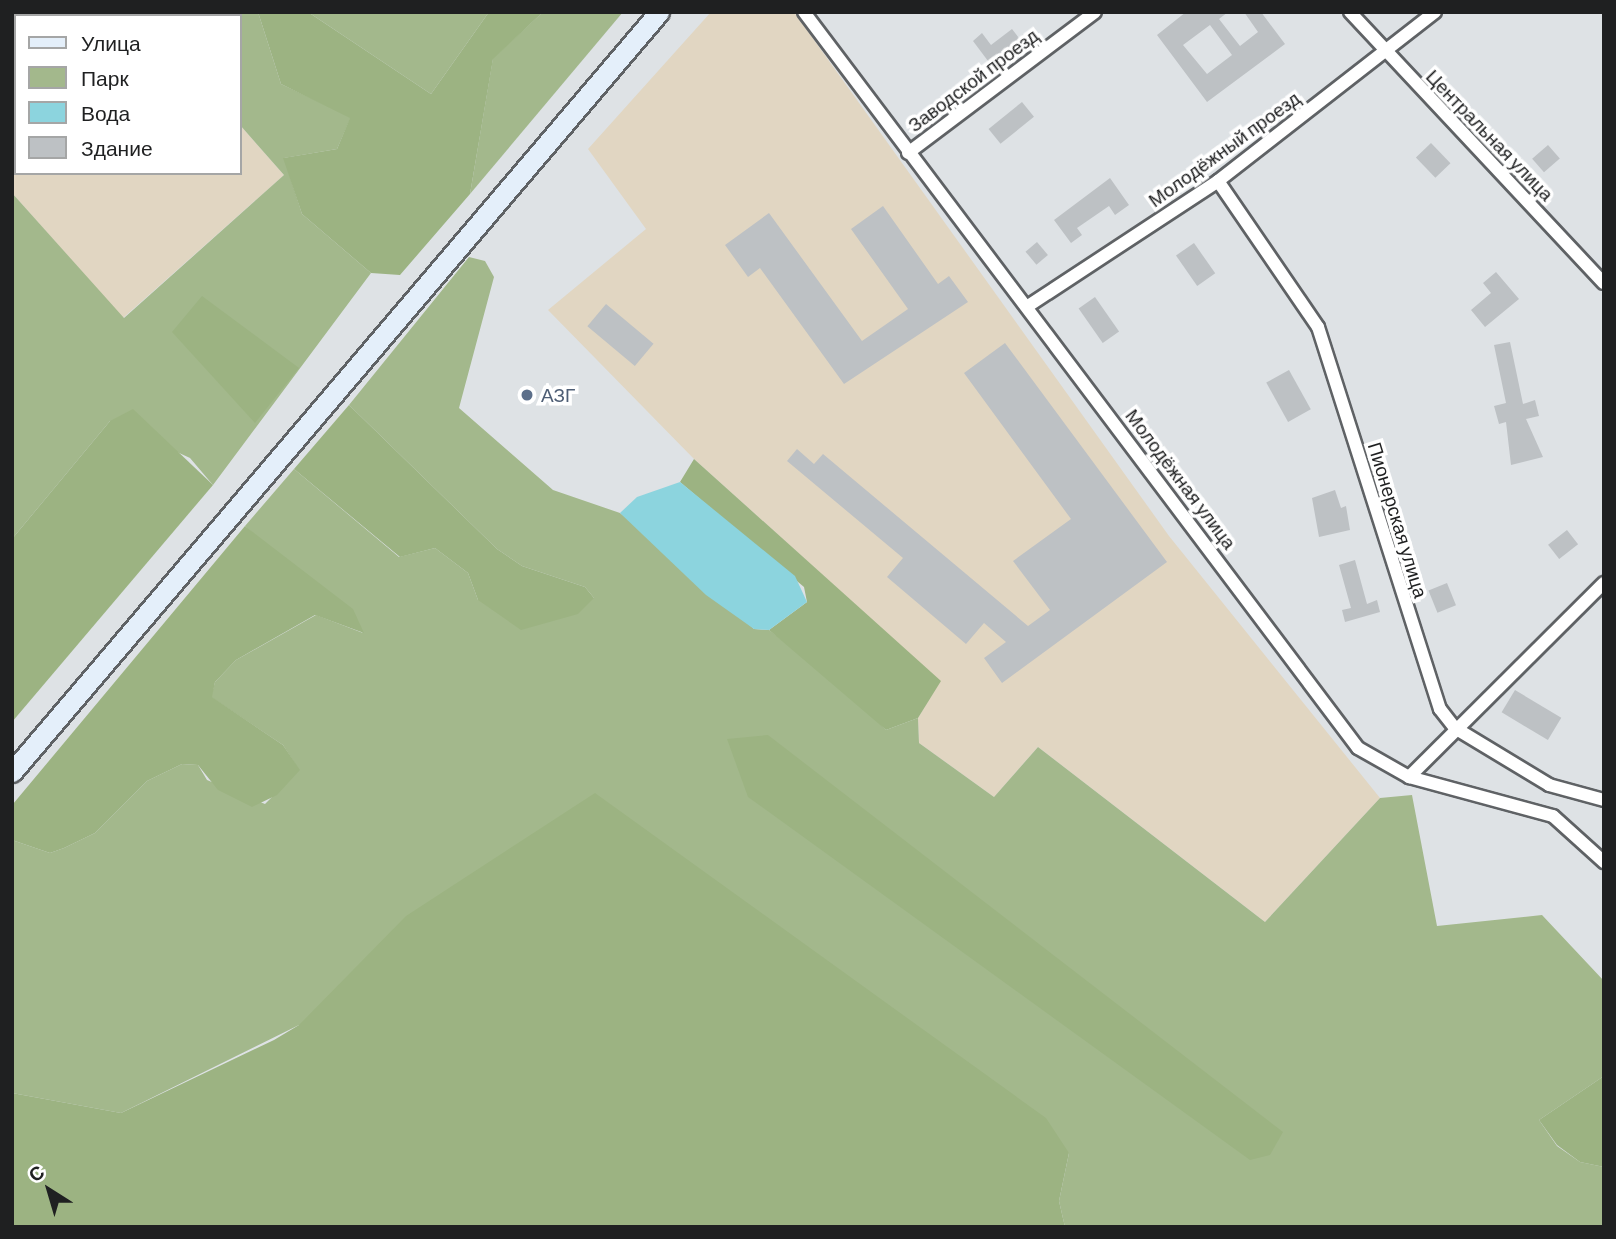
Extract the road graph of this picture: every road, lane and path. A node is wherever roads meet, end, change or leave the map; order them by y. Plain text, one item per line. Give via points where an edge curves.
1 (659, 12) edge
2 (804, 12) edge
3 (1095, 12) edge
4 (1350, 12) edge
5 (1435, 12) edge
6 (1386, 55) junction
7 (908, 153) junction
8 (1218, 181) junction
9 (1604, 283) edge
10 (1028, 306) junction
11 (1604, 583) edge
12 (1455, 728) junction
13 (12, 772) edge
14 (1409, 777) junction
15 (1604, 800) edge
16 (1604, 862) edge

1 - 13 main road
2 - 7 street, Молодёжная улица
3 - 7 street, Заводской проезд
4 - 6 street, Центральная улица
5 - 6 street, Молодёжный проезд
6 - 8 street, Молодёжный проезд
6 - 9 street, Центральная улица
7 - 10 street, Молодёжная улица
8 - 10 street, Молодёжный проезд
8 - 12 street, Пионерская улица via 1318,327 1434,696
10 - 14 street, Молодёжная улица via 1358,748
11 - 12 street
12 - 14 street
12 - 15 street, Пионерская улица via 1549,785
14 - 16 street, Молодёжная улица via 1553,816

